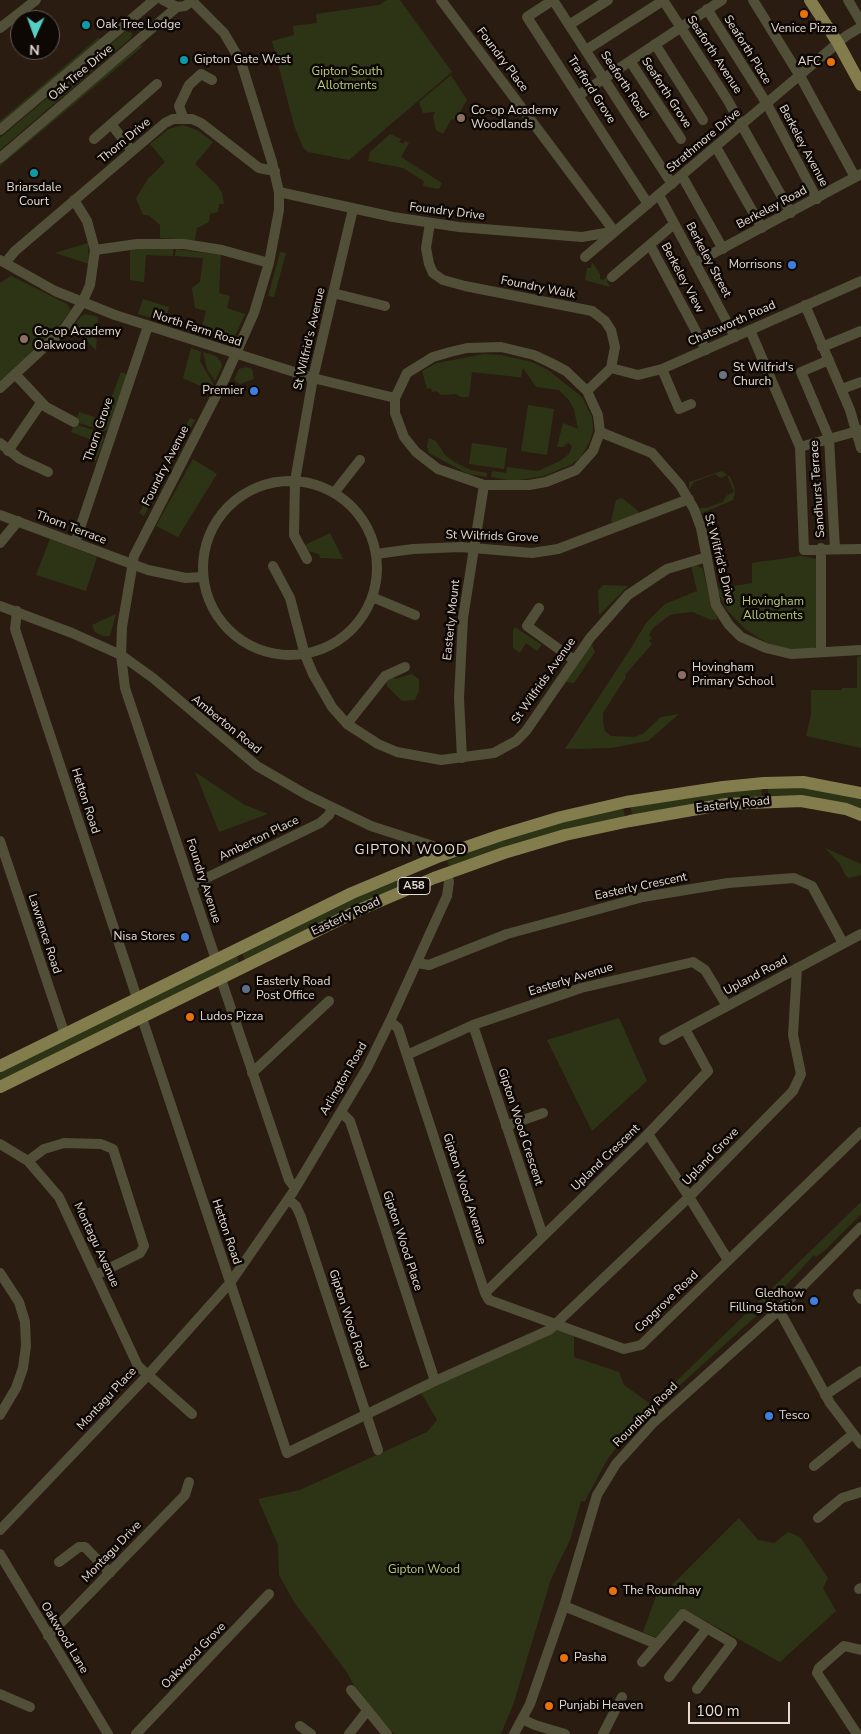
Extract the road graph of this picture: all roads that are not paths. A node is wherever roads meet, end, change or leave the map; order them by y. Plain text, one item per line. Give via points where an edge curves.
1 (36, 0) edge
2 (154, 0) edge
3 (163, 0) edge
4 (441, 0) edge
5 (553, 0) edge
6 (608, 0) edge
7 (664, 0) edge
8 (722, 0) edge
9 (753, 0) edge
10 (810, 0) edge
11 (848, 0) edge
12 (193, 1) edge
13 (177, 7) junction
14 (707, 9) junction
15 (861, 22) edge
16 (570, 25) junction
17 (680, 27) junction
18 (861, 27) edge
19 (0, 28) edge
20 (838, 43) junction
21 (654, 44) junction
22 (586, 50) junction
23 (630, 61) junction
24 (800, 76) junction
25 (604, 78) junction
26 (212, 80) dead end
27 (157, 84) dead end
28 (861, 85) edge
29 (579, 94) junction
30 (767, 104) junction
31 (183, 117) junction
32 (703, 120) dead end
33 (111, 124) junction
34 (742, 124) junction
35 (0, 130) edge
36 (94, 139) dead end
37 (681, 140) dead end
38 (716, 146) junction
39 (132, 151) junction
40 (0, 158) edge
41 (275, 172) junction
42 (682, 176) junction
43 (858, 176) edge
44 (672, 184) junction
45 (280, 192) junction
46 (659, 195) junction
47 (816, 199) junction
48 (74, 200) junction
49 (648, 204) junction
50 (353, 209) junction
51 (791, 213) junction
52 (430, 223) junction
53 (674, 224) junction
54 (762, 228) junction
55 (614, 231) junction
56 (650, 245) junction
57 (723, 249) junction
58 (94, 250) junction
59 (585, 257) dead end
60 (3, 262) edge
61 (269, 263) junction
62 (695, 263) junction
63 (612, 277) dead end
64 (861, 281) edge
65 (334, 293) junction
66 (82, 303) junction
67 (385, 306) dead end
68 (805, 306) junction
69 (148, 326) junction
70 (750, 330) junction
71 (861, 331) edge
72 (734, 337) junction
73 (822, 347) junction
74 (706, 350) junction
75 (236, 354) junction
76 (829, 360) junction
77 (611, 368) junction
78 (662, 370) junction
79 (15, 374) junction
80 (313, 378) junction
81 (861, 382) edge
82 (0, 388) edge
83 (842, 389) junction
84 (587, 391) junction
85 (395, 398) junction
86 (41, 403) junction
87 (691, 404) dead end
88 (74, 422) dead end
89 (859, 430) edge
90 (600, 432) junction
91 (829, 438) junction
92 (0, 443) edge
93 (800, 447) junction
94 (861, 448) edge
95 (8, 451) junction
96 (360, 460) dead end
97 (48, 472) dead end
98 (295, 478) junction
99 (484, 485) junction
100 (334, 493) junction
101 (689, 499) junction
102 (0, 515) edge
103 (18, 521) junction
104 (0, 543) edge
105 (75, 543) junction
106 (821, 548) junction
107 (472, 549) junction
108 (835, 549) junction
109 (861, 549) edge
110 (376, 554) junction
111 (708, 557) junction
112 (307, 559) dead end
113 (132, 565) junction
114 (273, 566) dead end
115 (202, 577) junction
116 (372, 597) junction
117 (0, 606) edge
118 (539, 608) dead end
119 (17, 611) junction
120 (415, 614) dead end
121 (861, 650) edge
122 (822, 652) junction
123 (305, 654) junction
124 (121, 655) junction
125 (574, 660) junction
126 (405, 667) dead end
127 (347, 724) junction
128 (462, 758) junction
129 (764, 783) junction
130 (861, 793) edge
131 (765, 801) junction
132 (626, 802) junction
133 (332, 808) junction
134 (861, 815) edge
135 (630, 821) junction
136 (0, 844) edge
137 (440, 856) junction
138 (447, 874) junction
139 (192, 885) junction
140 (861, 934) edge
141 (843, 942) junction
142 (216, 960) junction
143 (418, 963) junction
144 (797, 968) junction
145 (222, 979) junction
146 (137, 998) junction
147 (329, 1001) dead end
148 (727, 1006) junction
149 (142, 1018) junction
150 (390, 1021) junction
151 (473, 1025) junction
152 (685, 1029) junction
153 (65, 1035) junction
154 (664, 1040) dead end
155 (407, 1055) junction
156 (0, 1066) edge
157 (252, 1073) junction
158 (0, 1087) edge
159 (341, 1112) junction
160 (543, 1113) dead end
161 (506, 1126) junction
162 (861, 1132) edge
163 (648, 1134) junction
164 (0, 1144) edge
165 (28, 1162) junction
166 (295, 1188) junction
167 (689, 1197) junction
168 (288, 1199) junction
169 (861, 1227) edge
170 (543, 1236) junction
171 (728, 1260) junction
172 (0, 1273) edge
173 (96, 1275) junction
174 (230, 1283) junction
175 (485, 1293) junction
176 (779, 1310) junction
177 (554, 1324) junction
178 (861, 1371) edge
179 (147, 1376) junction
180 (435, 1381) junction
181 (825, 1395) junction
182 (192, 1414) dead end
183 (366, 1414) junction
184 (0, 1415) edge
185 (852, 1434) junction
186 (861, 1444) edge
187 (378, 1450) dead end
188 (814, 1466) dead end
189 (190, 1482) dead end
190 (861, 1492) edge
191 (818, 1518) dead end
192 (0, 1530) edge
193 (0, 1554) edge
194 (59, 1562) dead end
195 (110, 1573) junction
196 (270, 1594) dead end
197 (564, 1606) junction
198 (707, 1628) junction
199 (48, 1636) junction
200 (657, 1644) junction
201 (861, 1650) edge
202 (642, 1662) dead end
203 (669, 1677) dead end
204 (697, 1689) dead end
205 (351, 1690) dead end
206 (0, 1694) edge
207 (622, 1697) dead end
208 (30, 1707) dead end
209 (367, 1711) junction
210 (522, 1719) junction
211 (300, 1726) dead end
212 (108, 1734) edge
213 (136, 1734) edge
214 (312, 1734) edge
215 (348, 1734) edge
216 (387, 1734) edge
217 (514, 1734) edge
218 (565, 1734) edge
219 (604, 1734) edge
220 (857, 1734) edge

1 - 19 street
2 - 35 street, Oak Tree Drive
3 - 13 street
4 - 55 street, Foundry Place
5 - 16 street, Seaforth Road
5 - 29 street, Trafford Grove via 528,17
6 - 16 street
7 - 17 street, Seaforth Avenue
7 - 22 street
8 - 14 street
9 - 24 street
10 - 20 main road
11 - 15 street
12 - 13 street, Oak Tree Drive
12 - 41 street, Foundry Avenue via 224,33 241,62
13 - 40 street, Oak Tree Drive
14 - 17 street
14 - 30 street, Seaforth Place
16 - 22 street, Seaforth Road
17 - 21 street
17 - 34 street, Seaforth Avenue
18 - 20 street, Strathmore Drive
20 - 24 street, Strathmore Drive
20 - 28 main road
21 - 23 street
21 - 32 street
22 - 25 street, Seaforth Road
23 - 25 street
23 - 37 street, Seaforth Grove
24 - 30 street, Strathmore Drive
24 - 43 street
25 - 29 street
25 - 44 street, Seaforth Road
26 - 31 street via 201,74 189,85 179,106
27 - 33 street
29 - 49 street, Trafford Grove
30 - 34 street, Strathmore Drive
30 - 47 street, Berkeley Avenue
31 - 39 street, Thorn Drive via 165,123
31 - 41 street via 201,123 259,168
33 - 36 street
33 - 39 street
34 - 38 street, Strathmore Drive
34 - 51 street, Seaforth Avenue
38 - 42 street, Strathmore Drive
38 - 54 street
39 - 48 street, Thorn Drive
41 - 45 street, Foundry Avenue
42 - 44 street, Strathmore Drive
42 - 57 street
43 - 47 street, Berkeley Road
44 - 46 street, Strathmore Drive
45 - 50 street, Foundry Drive
45 - 61 street, Foundry Avenue via 280,210
46 - 49 street, Strathmore Drive
46 - 53 street, Berkeley Street
47 - 51 street, Berkeley Road
48 - 58 street via 87,221
48 - 60 street, Thorn Drive
49 - 55 street, Strathmore Drive
50 - 52 street, Foundry Drive
50 - 65 street, St Wilfrid's Avenue
51 - 54 street, Berkeley Road
52 - 55 street, Foundry Drive via 526,234 582,236
52 - 77 street, Foundry Walk via 426,248 433,273 443,280 465,286 592,311 612,330
53 - 56 street
53 - 62 street, Berkeley Street
54 - 57 street, Berkeley Road
55 - 59 street, Strathmore Drive
56 - 63 street
56 - 74 street, Berkeley View
57 - 62 street, Berkeley Road
58 - 61 street via 137,244 184,244
58 - 66 street via 94,272
60 - 66 street, North Farm Road
61 - 75 street, Foundry Avenue via 254,313
62 - 72 street, Berkeley Street
64 - 68 street, Chatsworth Road
65 - 67 street
65 - 80 street, St Wilfrid's Avenue
66 - 69 street, North Farm Road
66 - 79 street via 64,329
68 - 70 street, Chatsworth Road
68 - 73 street
69 - 75 street, North Farm Road
69 - 105 street, Thorn Grove
70 - 72 street, Chatsworth Road
70 - 93 street
71 - 73 street
72 - 74 street, Chatsworth Road
73 - 76 street
74 - 78 street, Chatsworth Road
75 - 80 street, North Farm Road
75 - 113 street, Foundry Avenue
76 - 83 street
76 - 91 street, Sandhurst Terrace via 801,372
77 - 78 street, Chatsworth Road via 638,375
77 - 84 street
78 - 87 street via 679,409
79 - 82 street
79 - 86 street
80 - 85 street, North Farm Road
80 - 98 street, St Wilfrid's Avenue
81 - 83 street
83 - 89 street
84 - 85 street via 551,362 517,350 484,347 450,352 418,365 408,373
84 - 90 street via 598,415
85 - 99 street via 399,427 416,452 438,469
86 - 88 street
86 - 95 street
89 - 91 street
89 - 94 street
90 - 99 street via 586,462 562,476 528,485
90 - 101 street, St Wilfrid's Drive via 652,453
91 - 93 street
91 - 108 street, Sandhurst Terrace
92 - 95 street
93 - 106 street via 804,550
95 - 97 street
96 - 100 street
98 - 100 street
98 - 112 street, St Wilfrid's Avenue via 294,535
98 - 115 street via 265,484 238,498 217,519 204,547
99 - 107 street, Easterly Mount
100 - 110 street via 362,519
101 - 107 street, St Wilfrids Grove via 558,549 532,552
101 - 111 street, St Wilfrid's Drive
102 - 103 street, Thorn Terrace
103 - 104 street
103 - 105 street, Thorn Terrace
105 - 113 street, Thorn Terrace
106 - 108 street
106 - 122 street
107 - 110 street, St Wilfrids Grove via 413,549
107 - 128 street, Easterly Mount via 460,651
108 - 109 street
110 - 116 street via 377,576
111 - 122 street, St Wilfrid's Drive via 716,605 741,636 779,652
111 - 125 street, St Wilfrids Avenue via 667,569 628,595
113 - 115 street, Thorn Terrace via 186,578
113 - 124 street, Foundry Avenue
114 - 123 street, St Wilfrids Avenue via 290,598
115 - 123 street via 209,604 226,628 248,646 276,655
116 - 120 street
116 - 123 street via 362,618 346,635 327,648
117 - 119 street, Amberton Road
118 - 125 street via 527,626
119 - 124 street, Amberton Road
119 - 146 street, Hetton Road via 15,629
121 - 122 street, St Wilfrid's Drive
123 - 127 street, St Wilfrids Avenue via 321,690
124 - 133 street, Amberton Road via 257,766
124 - 139 street, Foundry Avenue via 125,688
125 - 128 street, St Wilfrids Avenue via 516,741 494,753
126 - 127 street via 385,676
127 - 128 street, St Wilfrids Avenue via 397,752 441,760
129 - 130 main road, Easterly Road / A58 via 803,782
129 - 131 main road
129 - 132 main road, Easterly Road / A58
131 - 134 main road, Easterly Road / A58 via 802,800
131 - 135 main road, Easterly Road / A58 via 726,804
132 - 135 main road
132 - 137 main road, Easterly Road / A58 via 561,817
133 - 137 street, Amberton Road via 371,826 433,846
133 - 139 street, Amberton Place via 320,823
135 - 138 main road, Easterly Road / A58 via 504,853
136 - 153 street, Lawrence Road
137 - 142 main road, Easterly Road / A58 via 352,893
138 - 143 street, Arlington Road via 447,896
138 - 145 main road, Easterly Road / A58 via 359,910
139 - 142 street, Foundry Avenue
140 - 141 street, Upland Road
141 - 143 street, Easterly Crescent via 812,886 794,878 728,883 643,897 507,934 429,965
141 - 144 street, Upland Road
142 - 146 main road, Easterly Road / A58
143 - 150 street, Arlington Road
144 - 148 street, Upland Road
144 - 167 street, Upland Grove via 793,1034 801,1074 793,1091
145 - 149 main road, Easterly Road / A58
145 - 157 street
146 - 153 main road, Easterly Road / A58
147 - 157 street
148 - 151 street, Easterly Avenue via 705,970 693,962 581,988
148 - 152 street, Upland Road
149 - 158 main road, Easterly Road / A58
149 - 174 street, Hetton Road
150 - 155 street, Gipton Wood Avenue via 398,1028
150 - 159 street, Arlington Road
151 - 155 street, Easterly Avenue
151 - 161 street, Gipton Wood Crescent
152 - 154 street, Upland Road
152 - 163 street, Upland Crescent via 708,1071
153 - 156 main road, Easterly Road / A58
155 - 175 street, Gipton Wood Avenue
157 - 166 street via 289,1180
159 - 166 street, Arlington Road
159 - 180 street, Gipton Wood Place via 350,1121
160 - 161 street
161 - 170 street, Gipton Wood Crescent
162 - 171 street, Copgrove Road
163 - 167 street
163 - 170 street, Upland Crescent
164 - 165 street, Montagu Avenue
165 - 173 street, Montagu Avenue via 59,1197
165 - 173 street via 44,1149 64,1143 101,1144 113,1149 144,1246 140,1253
166 - 168 street, Arlington Road
167 - 171 street
167 - 177 street, Upland Grove
168 - 174 street, Arlington Road
168 - 183 street, Gipton Wood Road via 301,1217
169 - 176 street, Roundhay Road
170 - 175 street, Upland Crescent
171 - 177 street, Copgrove Road via 641,1345 633,1348 624,1349
172 - 184 street via 19,1302 25,1322 26,1346 16,1388
173 - 179 street, Montagu Avenue via 138,1366
174 - 179 street, Montagu Place
174 - 183 street, Hetton Road via 287,1453
175 - 177 street via 489,1300
176 - 181 street
176 - 197 street, Roundhay Road via 653,1423 616,1464 597,1495
177 - 180 street via 541,1334
178 - 181 street
179 - 182 street, Montagu Avenue
179 - 192 street, Montagu Place
180 - 183 street
181 - 185 street
183 - 187 street, Gipton Wood Road
185 - 186 street
185 - 188 street
189 - 195 street, Montagu Drive via 185,1494
190 - 191 street via 842,1498
193 - 199 street, Oakwood Lane
194 - 195 street via 78,1547 85,1547
195 - 199 street, Montagu Drive
196 - 213 street, Oakwood Grove
197 - 200 street
197 - 210 street, Roundhay Road
198 - 200 street via 682,1614
198 - 203 street
198 - 204 street via 732,1643
199 - 212 street, Oakwood Lane
200 - 202 street
201 - 220 street via 844,1646 819,1668 817,1674
205 - 209 street
206 - 208 street
207 - 219 street
209 - 215 street
209 - 216 street
210 - 217 street, Roundhay Road
210 - 218 street
211 - 214 street

